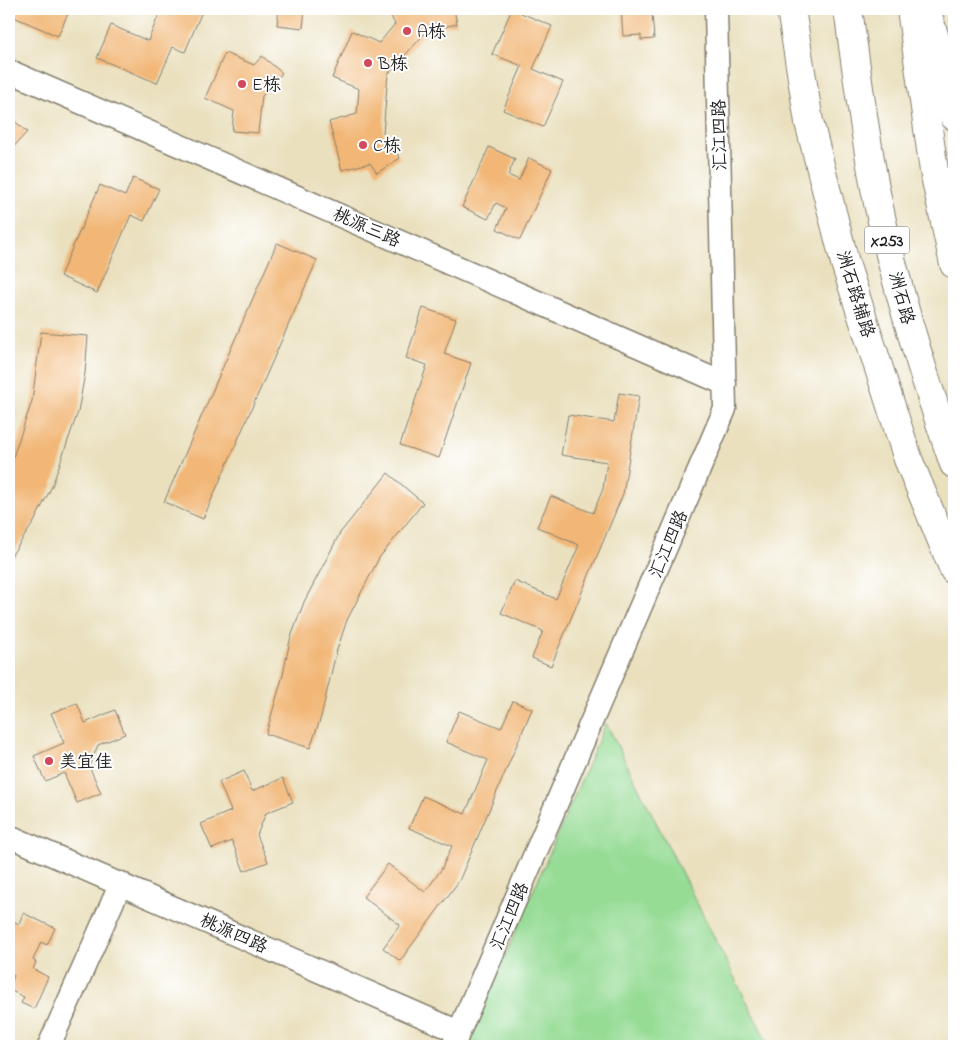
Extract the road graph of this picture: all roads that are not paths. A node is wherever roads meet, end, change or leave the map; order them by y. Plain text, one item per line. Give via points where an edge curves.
1 (716, 9) edge
2 (791, 9) edge
3 (848, 9) edge
4 (910, 9) edge
5 (926, 9) edge
6 (9, 71) edge
7 (954, 116) edge
8 (954, 264) edge
9 (725, 384) junction
10 (954, 464) edge
11 (954, 570) edge
12 (9, 836) edge
13 (121, 883) junction
14 (456, 1039) edge
15 (49, 1046) edge

1 - 9 street, 汇江四路
2 - 11 main road, 洲石路辅路 via 809,122 845,263 908,459
3 - 10 main road, 洲石路 / X253 via 878,203 921,368
4 - 8 main road via 934,171
5 - 7 main road via 946,74
6 - 9 street, 桃源三路
9 - 14 street, 汇江四路 via 725,409
12 - 13 street, 桃源四路
13 - 14 street, 桃源四路
13 - 15 street

